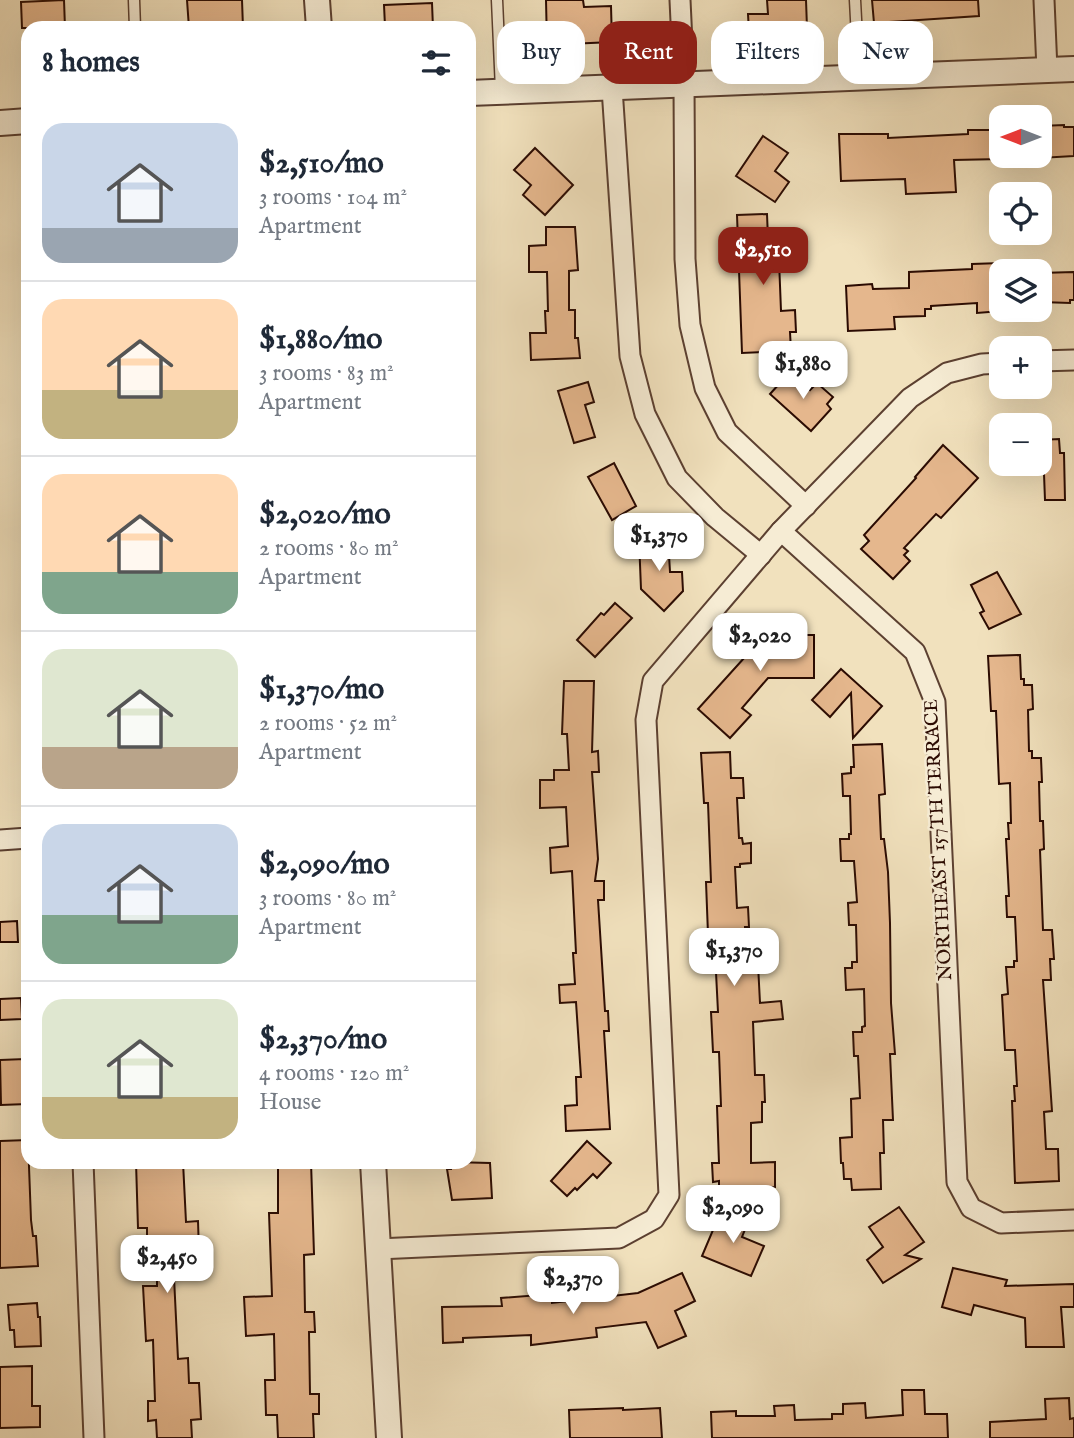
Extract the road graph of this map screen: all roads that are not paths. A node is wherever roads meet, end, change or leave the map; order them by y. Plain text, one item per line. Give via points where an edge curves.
1 (134, 0) edge
2 (317, 0) edge
3 (497, 0) edge
4 (680, 0) edge
5 (855, 0) edge
6 (1044, 0) edge
7 (135, 21) edge
8 (318, 21) edge
9 (856, 21) edge
10 (1074, 69) edge
11 (1047, 70) junction
12 (933, 75) edge
13 (838, 79) edge
14 (684, 85) junction
15 (612, 88) junction
16 (501, 92) junction
17 (476, 93) edge
18 (21, 122) edge
19 (0, 123) edge
20 (1074, 360) edge
21 (1052, 361) edge
22 (989, 364) edge
23 (806, 506) junction
24 (781, 531) junction
25 (761, 555) junction
26 (21, 838) edge
27 (0, 840) edge
28 (83, 1169) edge
29 (373, 1169) edge
30 (1074, 1220) edge
31 (378, 1249) junction
32 (94, 1438) edge
33 (388, 1438) edge

1 - 7 lane
2 - 8 street
3 - 16 lane
4 - 14 street
5 - 9 lane
6 - 11 street
10 - 11 street
11 - 12 street
13 - 14 street
14 - 15 street
14 - 23 street via 685,259 690,325 705,388 726,432
15 - 16 street
15 - 25 street via 630,356 645,414 677,478
16 - 17 street
18 - 19 street
20 - 21 street
22 - 23 street via 947,373 910,398
23 - 24 street
24 - 25 street
24 - 30 street, NORTHEAST 157TH TERRACE via 915,652 935,702 957,1182 971,1208 1000,1223
25 - 31 street via 653,681 646,720 669,1195 654,1219 619,1238
26 - 27 street
28 - 32 street
29 - 31 street
31 - 33 street

